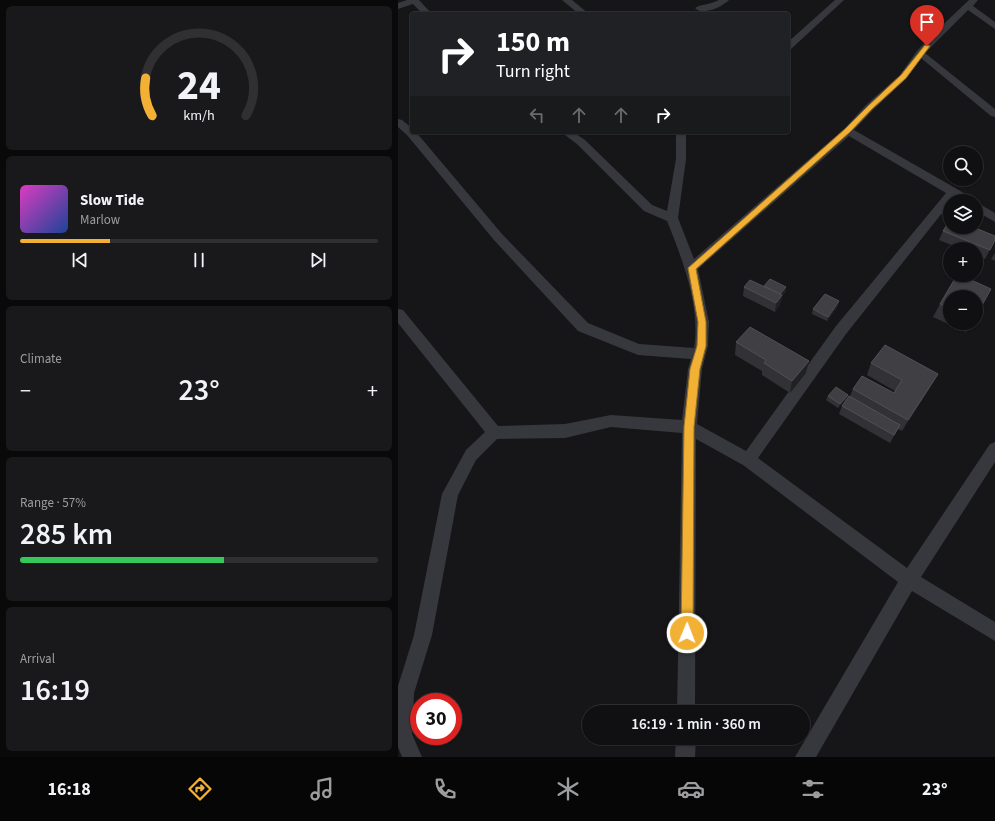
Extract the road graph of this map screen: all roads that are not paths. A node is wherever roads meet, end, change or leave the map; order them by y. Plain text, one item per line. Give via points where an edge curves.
1 (414, 0) edge
2 (566, 0) edge
3 (725, 0) edge
4 (840, 0) edge
5 (972, 4) edge
6 (398, 6) edge
7 (699, 7) edge
8 (426, 12) edge
9 (582, 12) edge
10 (995, 26) edge
11 (790, 45) edge
12 (920, 53) junction
13 (990, 106) edge
14 (995, 114) edge
15 (398, 122) edge
16 (848, 131) junction
17 (410, 132) edge
18 (412, 134) edge
19 (569, 134) edge
20 (681, 134) edge
21 (953, 192) junction
22 (956, 194) edge
23 (983, 210) edge
24 (672, 218) junction
25 (995, 218) edge
26 (692, 268) junction
27 (398, 314) edge
28 (699, 354) junction
29 (689, 427) junction
30 (494, 434) junction
31 (995, 449) edge
32 (748, 460) junction
33 (908, 580) junction
34 (995, 632) edge
35 (686, 705) edge
36 (686, 745) edge
37 (412, 757) edge
38 (685, 757) edge
39 (805, 757) edge

1 - 6 street
1 - 8 street
2 - 9 street
3 - 7 street via 713,7
4 - 11 street
5 - 10 street
5 - 12 street
12 - 13 street
12 - 16 street via 903,77
13 - 14 street
15 - 17 street
16 - 21 street
16 - 26 street
18 - 28 street via 498,237 583,328 638,349
19 - 24 street via 581,142 648,208
20 - 24 street via 681,159
21 - 22 street
21 - 32 street via 841,330
23 - 25 street
24 - 26 street
26 - 28 street via 702,322
27 - 30 street
28 - 29 street
29 - 30 street via 611,421 565,431
29 - 32 street
29 - 35 street
30 - 37 street via 471,455 450,494 423,635 405,693 402,734
31 - 33 street
32 - 33 street
33 - 34 street
33 - 39 street
36 - 38 street

